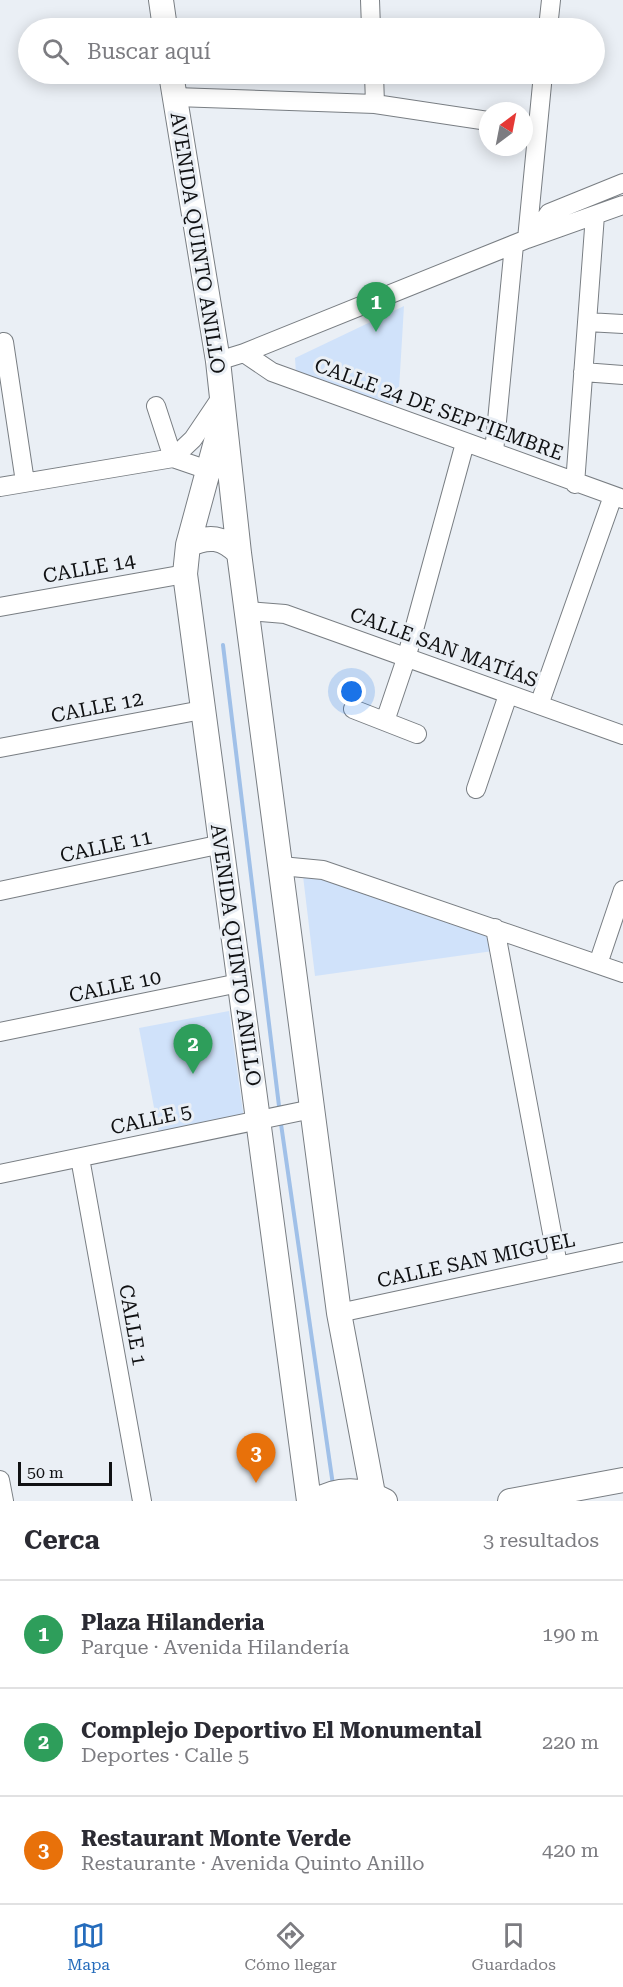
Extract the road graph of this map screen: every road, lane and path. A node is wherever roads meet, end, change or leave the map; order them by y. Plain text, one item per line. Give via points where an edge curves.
1 (161, 0) edge
2 (370, 0) edge
3 (551, 0) edge
4 (164, 18) edge
5 (371, 18) edge
6 (549, 18) edge
7 (374, 84) edge
8 (541, 84) edge
9 (173, 85) edge
10 (375, 104) junction
11 (533, 116) edge
12 (479, 121) edge
13 (529, 156) edge
14 (623, 183) edge
15 (623, 205) edge
16 (595, 215) junction
17 (527, 239) junction
18 (587, 322) junction
19 (623, 324) edge
20 (4, 342) dead end
21 (244, 353) junction
22 (218, 361) junction
23 (583, 372) junction
24 (623, 375) edge
25 (223, 404) junction
26 (156, 406) dead end
27 (465, 443) junction
28 (494, 452) junction
29 (173, 458) junction
30 (208, 470) junction
31 (25, 482) junction
32 (574, 484) junction
33 (0, 487) edge
34 (618, 497) edge
35 (188, 545) junction
36 (239, 553) junction
37 (185, 574) junction
38 (0, 607) edge
39 (248, 611) junction
40 (406, 659) junction
41 (508, 695) junction
42 (539, 705) junction
43 (353, 709) dead end
44 (202, 710) junction
45 (385, 721) junction
46 (417, 734) dead end
47 (623, 735) edge
48 (0, 748) edge
49 (476, 789) dead end
50 (222, 844) junction
51 (281, 866) junction
52 (623, 890) edge
53 (0, 891) edge
54 (495, 928) junction
55 (598, 964) junction
56 (623, 973) edge
57 (239, 983) junction
58 (0, 1032) edge
59 (312, 1109) junction
60 (259, 1119) junction
61 (80, 1158) junction
62 (0, 1174) edge
63 (623, 1252) edge
64 (558, 1265) junction
65 (339, 1313) junction
66 (0, 1480) edge
67 (623, 1480) edge
68 (379, 1498) edge
69 (4, 1501) edge
70 (142, 1501) edge
71 (309, 1501) edge
72 (316, 1501) edge
73 (510, 1501) edge

1 - 4 main road
2 - 5 street
3 - 6 street
7 - 10 street
8 - 11 street
9 - 10 street
9 - 22 main road, AVENIDA QUINTO ANILLO
10 - 12 street
13 - 17 street
14 - 17 street via 549,213
15 - 16 street
16 - 17 street
16 - 18 street
17 - 21 street
17 - 28 street
18 - 19 street
18 - 23 street
20 - 31 street
21 - 22 street
21 - 27 street, CALLE 24 DE SEPTIEMBRE via 272,372
22 - 25 main road, AVENIDA QUINTO ANILLO
23 - 24 street
23 - 32 street
25 - 29 street
25 - 30 main road, AVENIDA QUINTO ANILLO
25 - 36 main road, AVENIDA QUINTO ANILLO
26 - 29 street
27 - 28 street, CALLE 24 DE SEPTIEMBRE
27 - 40 street
28 - 32 street, CALLE 24 DE SEPTIEMBRE
29 - 30 street
29 - 31 street
30 - 35 main road, AVENIDA QUINTO ANILLO
31 - 33 street
32 - 34 street, CALLE 24 DE SEPTIEMBRE
34 - 42 street
35 - 36 main road via 216,538
35 - 37 main road, AVENIDA QUINTO ANILLO
36 - 39 main road, AVENIDA QUINTO ANILLO
37 - 38 street, CALLE 14
37 - 44 main road, AVENIDA QUINTO ANILLO
39 - 40 street, CALLE SAN MATÍAS via 285,614
39 - 51 main road, AVENIDA QUINTO ANILLO
40 - 41 street, CALLE SAN MATÍAS
40 - 45 street
41 - 42 street, CALLE SAN MATÍAS
41 - 49 street
42 - 47 street, CALLE SAN MATÍAS
43 - 45 street
44 - 48 street, CALLE 12
44 - 50 main road, AVENIDA QUINTO ANILLO
45 - 46 street
50 - 53 street, CALLE 11
50 - 57 main road, AVENIDA QUINTO ANILLO
51 - 54 street via 323,870
51 - 59 main road, AVENIDA QUINTO ANILLO
52 - 55 street
54 - 55 street
54 - 64 street
55 - 56 street
57 - 58 street, CALLE 10
57 - 60 main road, AVENIDA QUINTO ANILLO
59 - 60 street, CALLE 5
59 - 65 main road, AVENIDA QUINTO ANILLO
60 - 61 street, CALLE 5
60 - 71 main road, AVENIDA QUINTO ANILLO
61 - 62 street, CALLE 5
61 - 70 street, CALLE 1
63 - 64 street, CALLE SAN MIGUEL
64 - 65 street, CALLE SAN MIGUEL
65 - 68 main road, AVENIDA QUINTO ANILLO
66 - 69 street
67 - 73 main road
68 - 72 main road via 347,1490 328,1493

